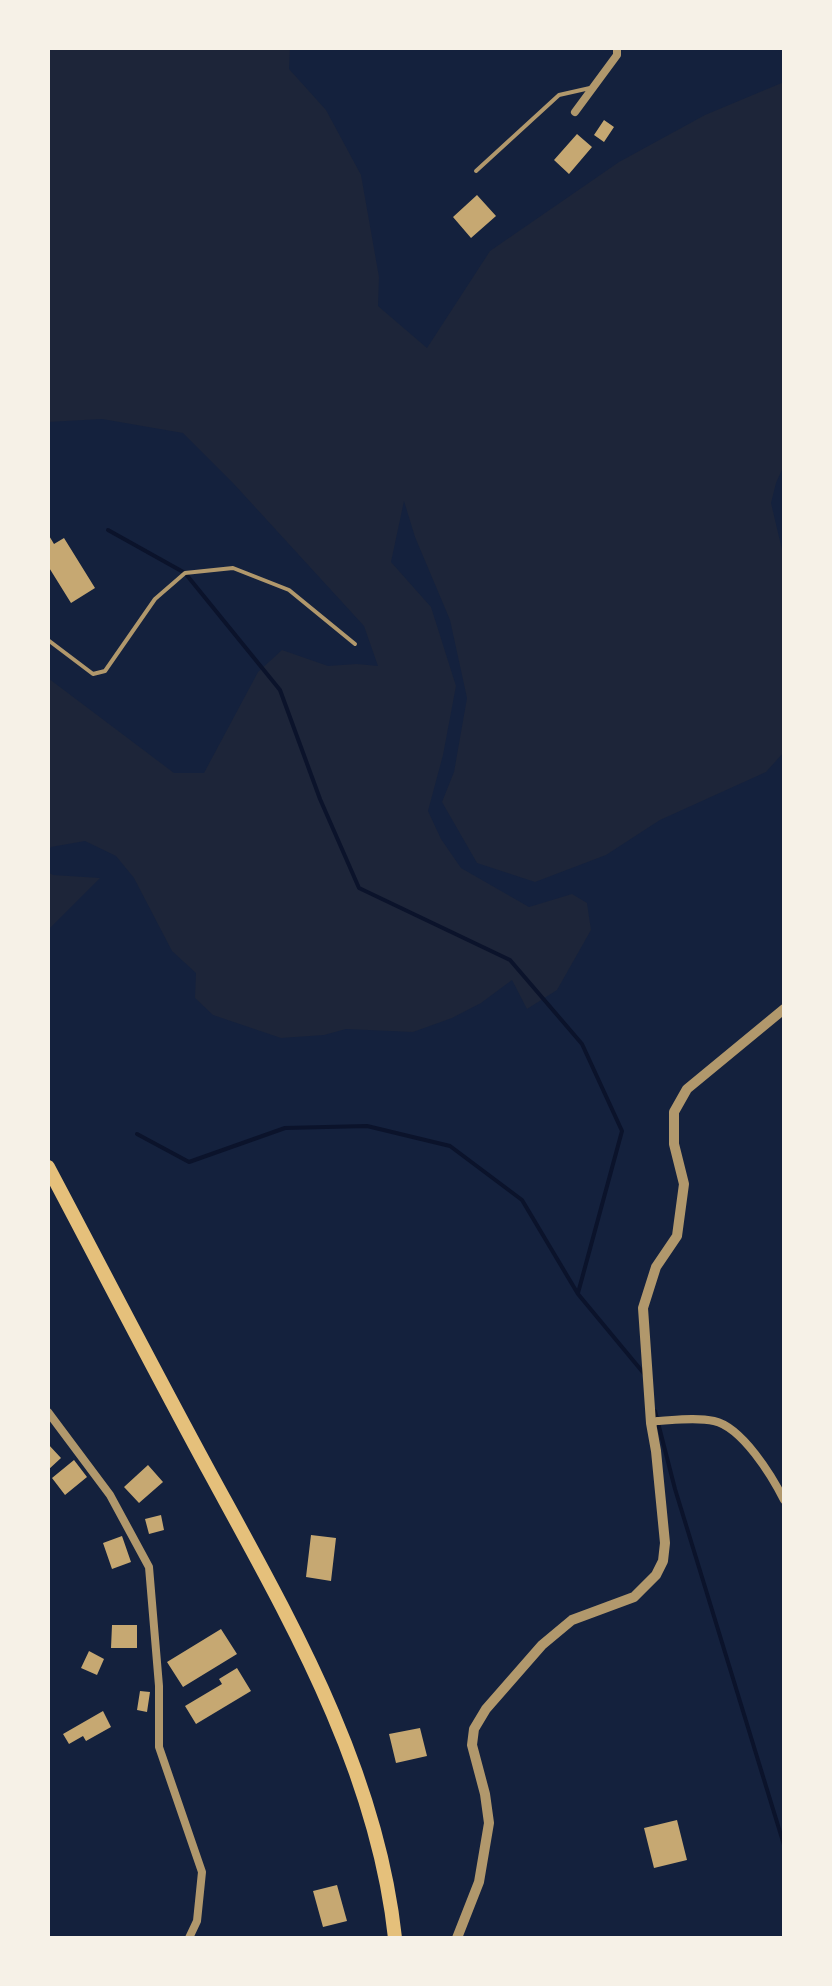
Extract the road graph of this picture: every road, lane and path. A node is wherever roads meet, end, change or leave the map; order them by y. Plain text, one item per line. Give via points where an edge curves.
1 (617, 48) edge
2 (593, 88) junction
3 (575, 112) dead end
4 (476, 171) dead end
5 (48, 640) edge
6 (355, 644) dead end
7 (784, 1009) edge
8 (48, 1167) edge
9 (48, 1412) edge
10 (651, 1423) junction
11 (784, 1500) edge
12 (189, 1938) edge
13 (395, 1938) edge
14 (457, 1938) edge

1 - 2 street
2 - 3 street
2 - 4 lane via 559,95
5 - 6 lane via 93,674 105,671 155,599 185,573 233,568 289,590
7 - 10 street via 687,1089 674,1112 674,1144 684,1184 677,1236 656,1267 643,1308
8 - 13 main road via 326,1698 380,1843
9 - 12 street via 110,1495 149,1567 159,1747 202,1872 197,1921
10 - 11 street via 715,1421 730,1428 769,1471
10 - 14 street via 663,1561 634,1597 572,1620 542,1645 474,1729 472,1745 489,1823 479,1882

